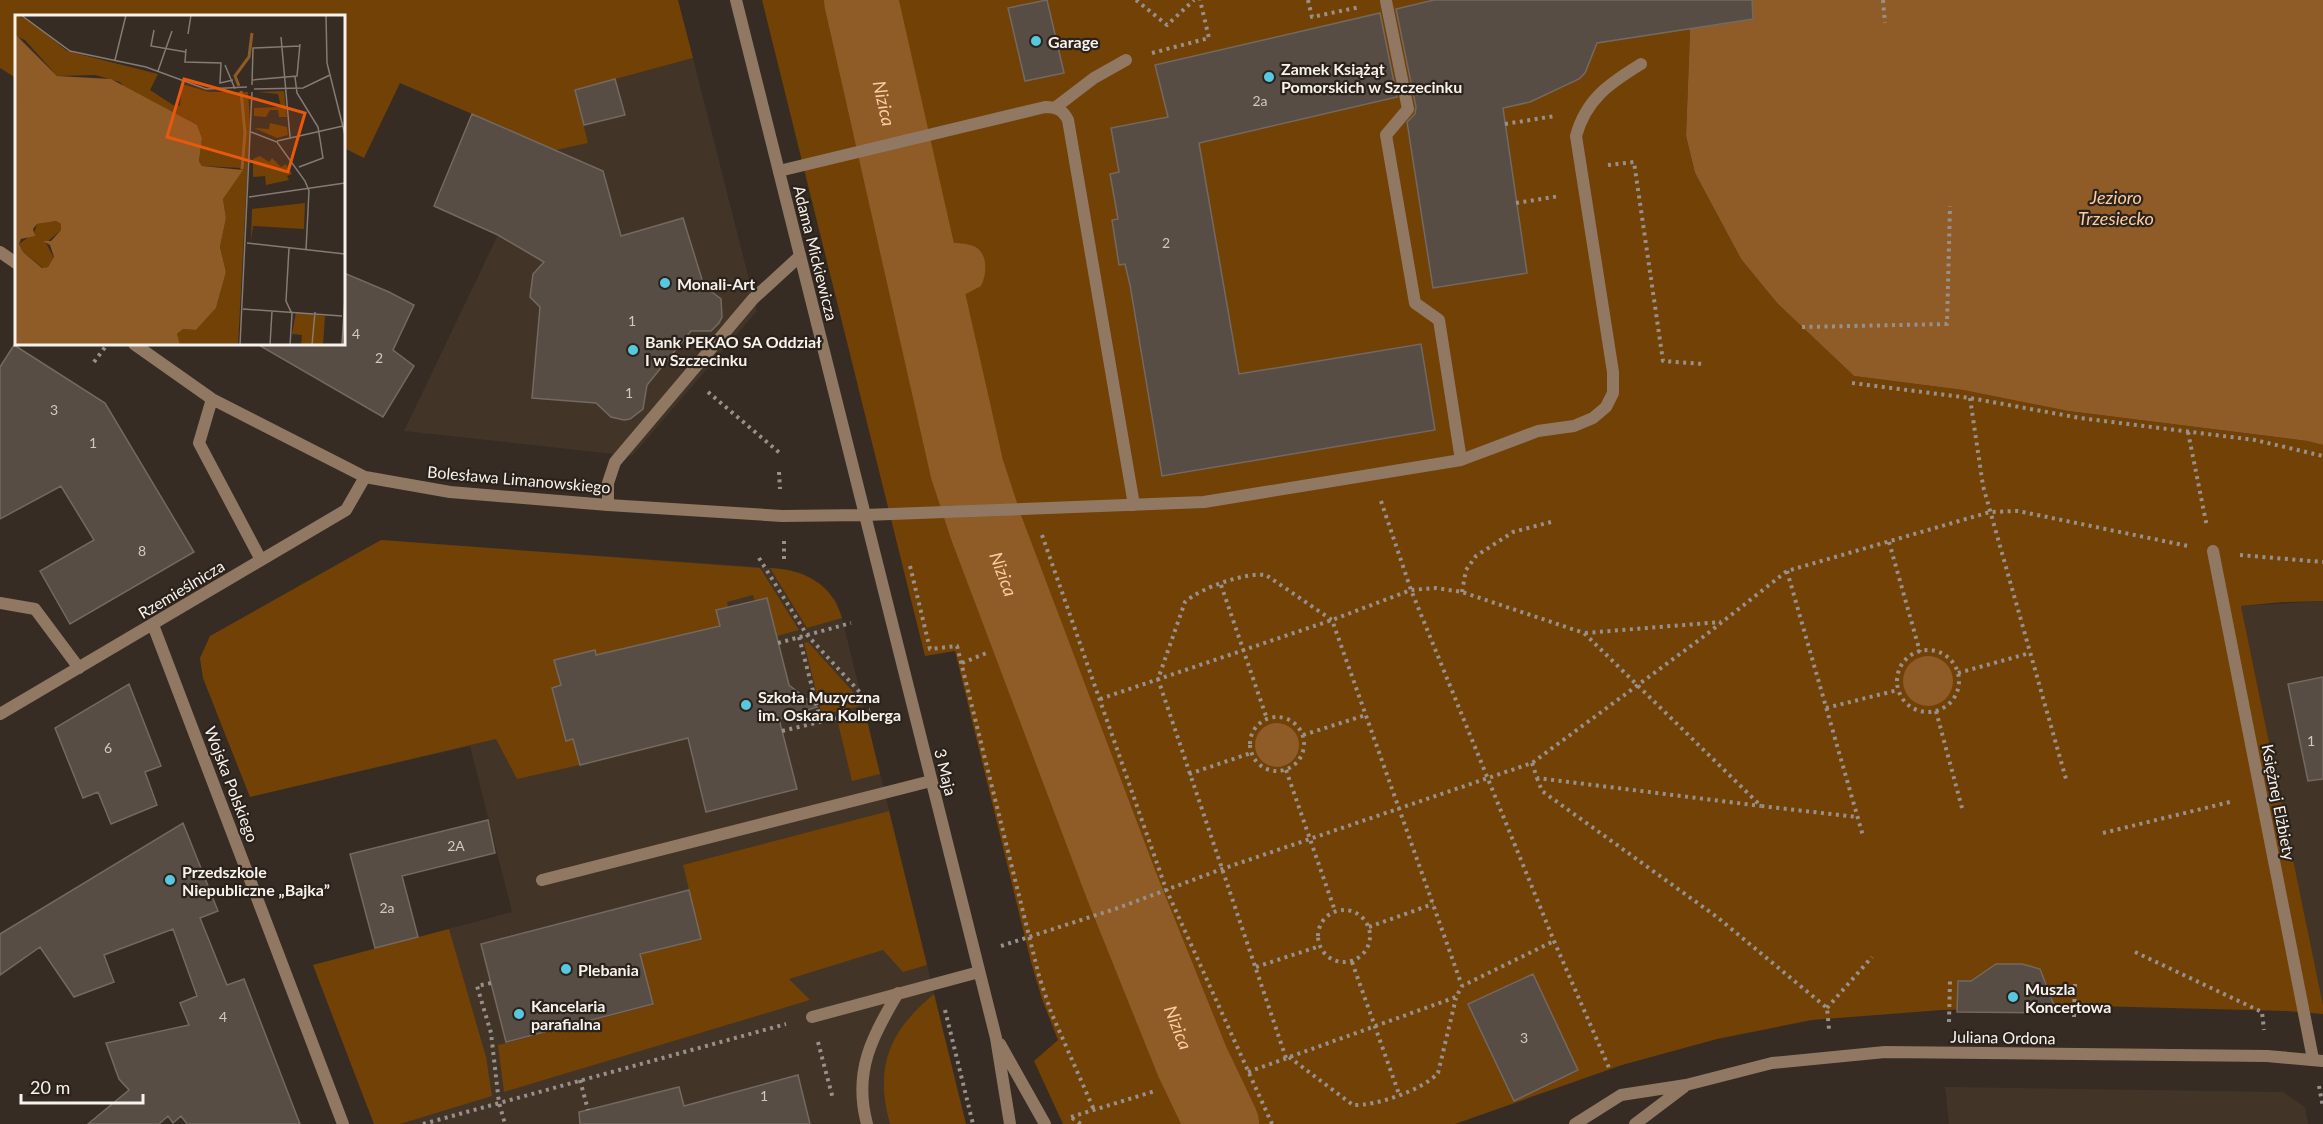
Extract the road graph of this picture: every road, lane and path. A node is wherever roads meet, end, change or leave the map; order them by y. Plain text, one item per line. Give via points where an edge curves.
1 (736, 0) edge
2 (1136, 0) edge
3 (1194, 0) edge
4 (1200, 0) edge
5 (1308, 0) edge
6 (1883, 0) edge
7 (1386, 1) edge
8 (1885, 23) dead end
9 (1126, 60) joint
10 (1641, 63) dead end
11 (1056, 107) junction
12 (1586, 112) junction
13 (1505, 124) dead end
14 (1581, 169) junction
15 (779, 171) junction
16 (1534, 200) dead end
17 (1516, 203) dead end
18 (1950, 206) dead end
19 (0, 252) edge
20 (800, 256) junction
21 (15, 262) edge
22 (1802, 327) dead end
23 (107, 345) edge
24 (135, 345) edge
25 (94, 362) dead end
26 (1703, 364) dead end
27 (689, 376) junction
28 (1852, 383) dead end
29 (1970, 398) junction
30 (212, 399) junction
31 (2187, 432) junction
32 (781, 453) dead end
33 (2323, 456) edge
34 (1461, 460) junction
35 (1373, 474) junction
36 (365, 477) junction
37 (608, 505) junction
38 (1134, 505) junction
39 (1033, 508) junction
40 (1990, 512) junction
41 (865, 514) junction
42 (1551, 522) dead end
43 (1889, 542) junction
44 (2212, 551) junction
45 (759, 558) dead end
46 (261, 560) junction
47 (2323, 562) edge
48 (910, 566) dead end
49 (1787, 571) junction
50 (1221, 585) junction
51 (1411, 590) junction
52 (1462, 592) junction
53 (0, 603) edge
54 (1332, 620) junction
55 (1721, 622) junction
56 (851, 623) dead end
57 (153, 625) junction
58 (1584, 633) junction
59 (807, 635) junction
60 (799, 637) junction
61 (778, 643) dead end
62 (1244, 650) junction
63 (989, 652) dead end
64 (1920, 652) junction
65 (2030, 653) junction
66 (962, 663) junction
67 (79, 668) junction
68 (1958, 673) junction
69 (1158, 679) junction
70 (1638, 685) junction
71 (1898, 690) junction
72 (1100, 699) junction
73 (868, 700) dead end
74 (1826, 708) junction
75 (870, 710) dead end
76 (1936, 711) junction
77 (0, 714) edge
78 (1366, 715) junction
79 (1267, 719) junction
80 (821, 722) junction
81 (782, 731) dead end
82 (1303, 735) junction
83 (1251, 753) junction
84 (1532, 762) junction
85 (1286, 770) junction
86 (1189, 774) junction
87 (1488, 777) junction
88 (1537, 778) junction
89 (2066, 779) dead end
90 (931, 781) junction
91 (2260, 794) junction
92 (1761, 806) junction
93 (1398, 807) junction
94 (1962, 808) dead end
95 (1857, 817) junction
96 (2103, 833) dead end
97 (1863, 836) dead end
98 (1310, 838) junction
99 (1222, 869) junction
100 (542, 880) dead end
101 (1166, 889) junction
102 (1433, 904) junction
103 (1335, 911) junction
104 (1369, 927) junction
105 (1029, 937) junction
106 (1554, 941) junction
107 (1320, 946) junction
108 (2135, 952) dead end
109 (1872, 957) dead end
110 (1352, 962) junction
111 (1256, 967) junction
112 (979, 972) junction
113 (1950, 980) dead end
114 (2075, 981) dead end
115 (939, 982) junction
116 (491, 983) dead end
117 (1462, 986) junction
118 (898, 993) junction
119 (1456, 997) junction
120 (1827, 1008) junction
121 (2262, 1012) dead end
122 (812, 1017) junction
123 (2074, 1017) dead end
124 (1949, 1022) dead end
125 (1375, 1026) junction
126 (1829, 1029) dead end
127 (996, 1038) junction
128 (1288, 1057) junction
129 (2318, 1060) edge
130 (1248, 1072) junction
131 (1613, 1078) dead end
132 (580, 1080) junction
133 (1686, 1085) junction
134 (1155, 1091) dead end
135 (1399, 1094) junction
136 (834, 1102) dead end
137 (499, 1103) junction
138 (588, 1110) dead end
139 (1094, 1110) junction
140 (343, 1124) edge
141 (423, 1124) edge
142 (506, 1124) edge
143 (867, 1124) edge
144 (973, 1124) edge
145 (1010, 1124) edge
146 (1046, 1124) edge
147 (1081, 1124) edge
148 (1272, 1124) edge
149 (1575, 1124) edge
150 (1635, 1124) edge

1 - 15 street, Adama Mickiewicza
2 - 3 path via 1167,25
4 - 9 path via 1209,38
5 - 7 path via 1312,17
6 - 8 path
7 - 34 street via 1408,109 1386,135 1414,303 1439,320
9 - 11 street
10 - 12 street, Bolesława Limanowskiego via 1612,81
11 - 15 street via 1045,106
11 - 38 street via 1068,120
12 - 13 path
12 - 14 street, Bolesława Limanowskiego via 1576,136
14 - 26 path via 1634,162 1663,361
14 - 34 street, Bolesława Limanowskiego via 1613,393 1606,407 1593,418 1574,426 1538,431
15 - 20 street, Adama Mickiewicza
16 - 17 path
18 - 22 path via 1947,324
19 - 21 street
20 - 27 street via 753,299
20 - 41 street, Adama Mickiewicza
23 - 25 path
24 - 30 street, Bolesława Limanowskiego
27 - 32 path
27 - 37 street via 615,462 608,483
28 - 29 path
29 - 31 path
29 - 40 path
30 - 36 street, Bolesława Limanowskiego
30 - 46 street via 199,442
31 - 33 path via 2255,440
31 - 44 path
34 - 35 street, Bolesława Limanowskiego
35 - 38 street, Bolesława Limanowskiego via 1203,502
35 - 51 path
36 - 37 street, Bolesława Limanowskiego via 450,492
36 - 46 street, Rzemieślnicza via 346,510
37 - 41 street, Bolesława Limanowskiego via 782,516
38 - 39 street, Bolesława Limanowskiego
39 - 41 street, Bolesława Limanowskiego
39 - 72 path
40 - 43 path
40 - 44 path via 2019,511
40 - 65 path
41 - 90 street, 3 Maja
42 - 52 path via 1513,532 1476,556 1466,570
43 - 49 path
43 - 64 path
44 - 47 path
44 - 91 street, Księżnej Elżbiety
45 - 59 path
46 - 57 street, Rzemieślnicza
48 - 66 path via 930,649 957,645
49 - 55 path
49 - 74 path
50 - 54 path via 1255,574 1266,575
50 - 62 path
50 - 69 path via 1194,594 1185,602
51 - 52 path
51 - 54 path
51 - 87 path
52 - 58 path
53 - 67 street via 35,609
54 - 62 path
54 - 78 path
55 - 58 path
55 - 70 path
56 - 59 path
57 - 67 street, Rzemieślnicza
57 - 140 street, Wojska Polskiego
58 - 70 path
59 - 60 path
59 - 73 path
60 - 61 path
60 - 80 path
62 - 69 path
62 - 79 path
63 - 66 path
64 - 68 path via 1943,654
64 - 71 path via 1901,666
65 - 68 path
65 - 89 path
66 - 105 path
67 - 77 street, Rzemieślnicza
68 - 76 path via 1954,697
69 - 72 path
69 - 86 path
70 - 84 path
70 - 92 path
71 - 74 path
71 - 76 path via 1913,708
72 - 101 path
74 - 95 path
75 - 80 path
76 - 94 path
78 - 82 path
78 - 93 path
79 - 82 path via 1288,720
79 - 83 path via 1252,733
80 - 81 path
82 - 85 path via 1301,756
83 - 85 path via 1255,761 1269,770
83 - 86 path
84 - 87 path
84 - 88 path
85 - 98 path
86 - 99 path
87 - 93 path
87 - 106 path
88 - 92 path
88 - 120 path via 1542,791 1717,917
90 - 100 street
90 - 112 street, 3 Maja
91 - 96 path
91 - 129 street, Księżnej Elżbiety
92 - 95 path
93 - 98 path
93 - 102 path
95 - 97 path
98 - 99 path
98 - 103 path
99 - 101 path
99 - 111 path
101 - 105 path via 1118,909
101 - 130 path
102 - 104 path
102 - 117 path
103 - 104 path via 1355,912
103 - 107 path via 1320,925
104 - 110 path via 1370,944
105 - 139 path via 1051,1011
106 - 117 path
106 - 131 path
107 - 110 path via 1329,958
107 - 111 path
108 - 121 path
109 - 120 path
110 - 125 path
111 - 128 path
112 - 115 street
112 - 127 street, 3 Maja
113 - 124 path
114 - 123 path
115 - 118 street
115 - 144 path
116 - 137 path via 477,986 491,1033
117 - 119 path
118 - 122 street
118 - 143 street via 874,1033 865,1062 862,1094
119 - 125 path
119 - 135 path via 1438,1073 1430,1082
120 - 126 path
122 - 132 path
122 - 136 path
125 - 128 path
125 - 135 path
127 - 145 street, 3 Maja
127 - 146 street, 3 Maja
128 - 130 path
128 - 135 path via 1353,1105 1365,1106
129 - 133 street, Juliana Ordona via 2267,1056 1885,1052 1772,1063
130 - 148 path
132 - 137 path
132 - 138 path
133 - 149 street, Juliana Ordona via 1621,1095
133 - 150 street, Juliana Ordona
134 - 139 path
137 - 141 path
137 - 142 path
139 - 147 path via 1071,1117

